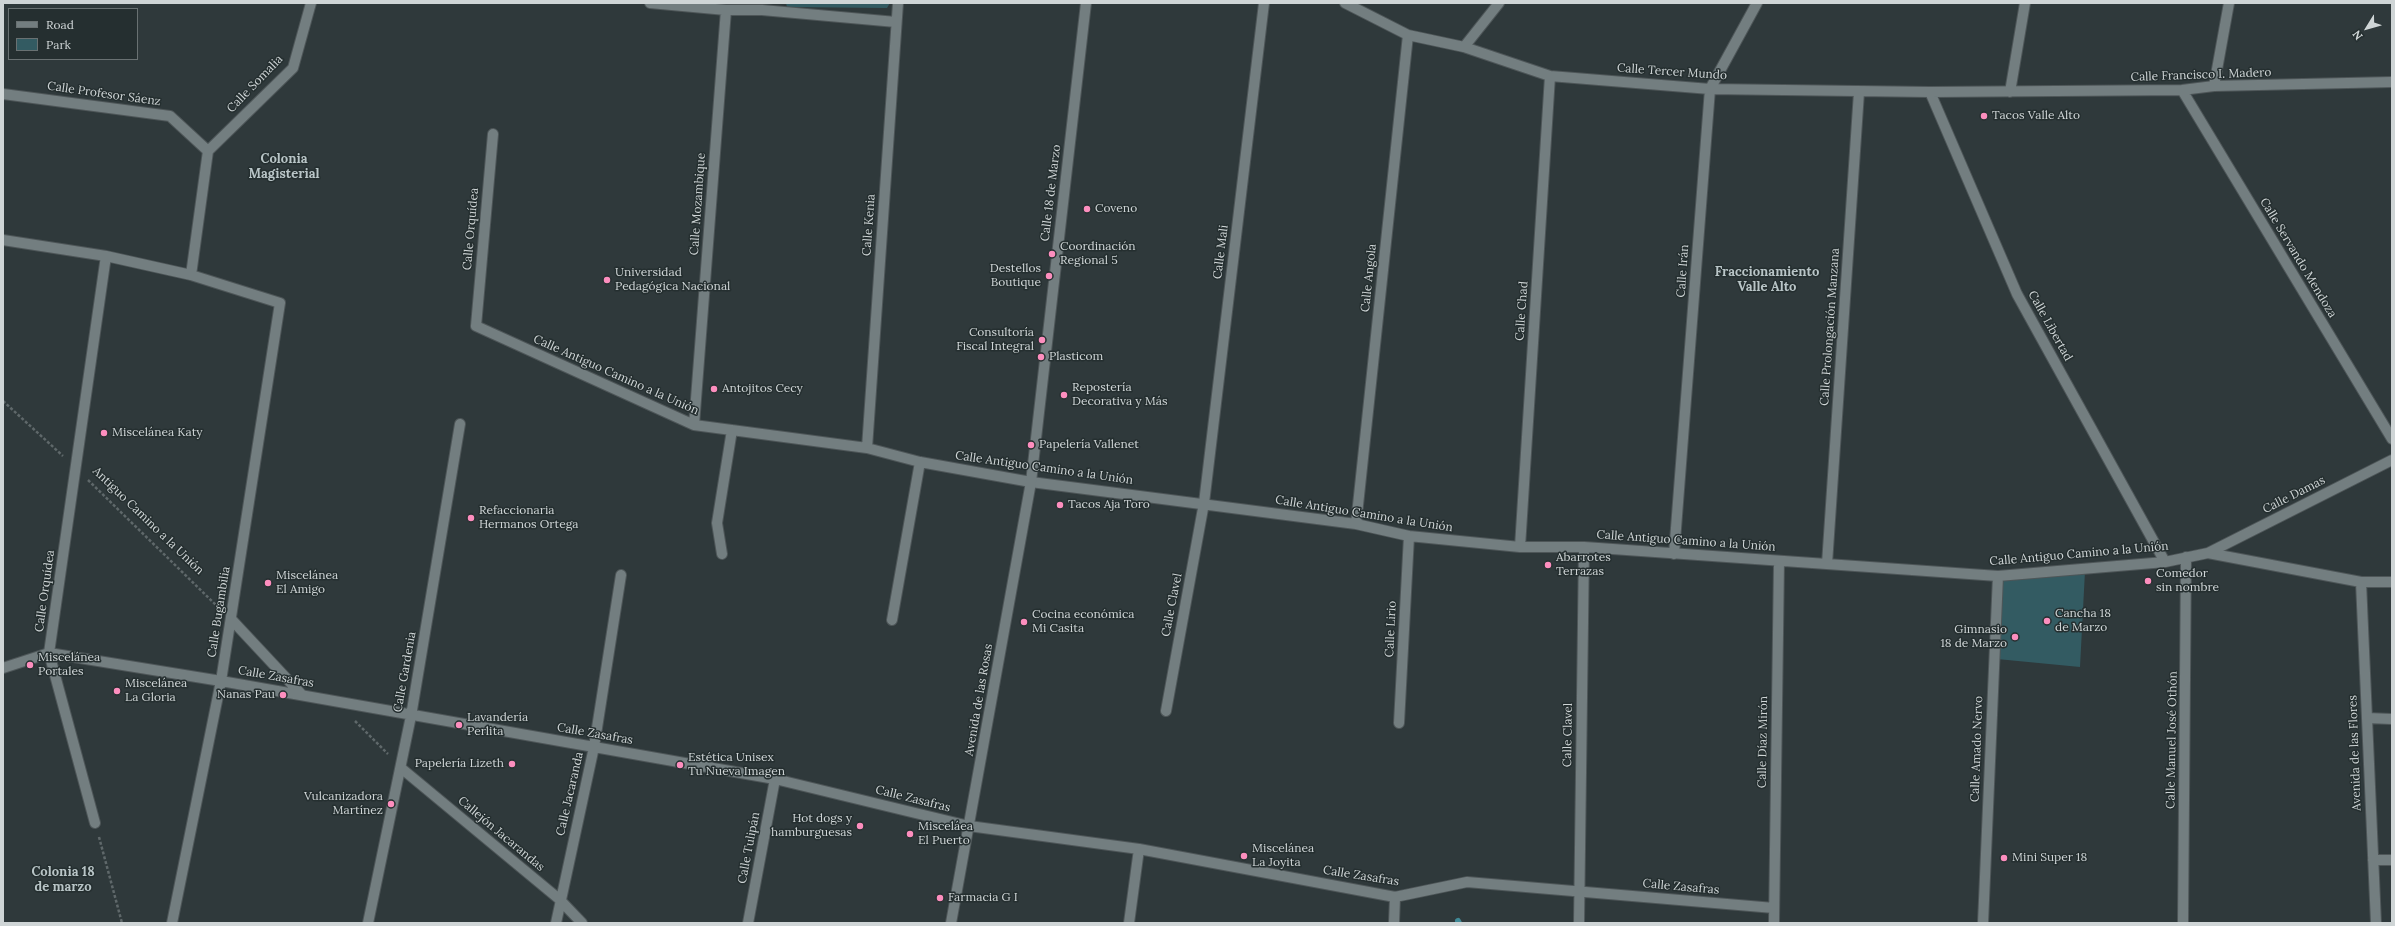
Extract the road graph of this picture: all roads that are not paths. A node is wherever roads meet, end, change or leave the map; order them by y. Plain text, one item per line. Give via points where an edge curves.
1 (311, 3) edge
2 (650, 3) edge
3 (898, 3) edge
4 (1086, 3) edge
5 (1264, 3) edge
6 (1345, 3) edge
7 (1499, 3) edge
8 (1757, 3) edge
9 (2025, 3) edge
10 (2230, 3) edge
11 (763, 7) edge
12 (726, 10) junction
13 (896, 22) junction
14 (1408, 35) junction
15 (1464, 47) junction
16 (1550, 76) junction
17 (2392, 82) edge
18 (2214, 86) junction
19 (1710, 89) junction
20 (2182, 90) junction
21 (1859, 92) junction
22 (1930, 92) junction
23 (2010, 92) junction
24 (3, 94) edge
25 (493, 134) dead end
26 (208, 151) junction
27 (3, 240) edge
28 (106, 256) junction
29 (191, 275) junction
30 (476, 326) joint
31 (460, 424) dead end
32 (694, 425) junction
33 (732, 430) junction
34 (2392, 438) edge
35 (867, 448) junction
36 (2392, 460) edge
37 (920, 462) junction
38 (1031, 482) junction
39 (1204, 503) junction
40 (1356, 524) junction
41 (1409, 536) junction
42 (1520, 547) junction
43 (1584, 547) junction
44 (2208, 553) junction
45 (722, 554) dead end
46 (1674, 554) junction
47 (2186, 557) junction
48 (1779, 561) junction
49 (2165, 562) junction
50 (1827, 564) junction
51 (621, 575) dead end
52 (1998, 576) junction
53 (2361, 582) junction
54 (2392, 582) edge
55 (231, 619) junction
56 (892, 620) dead end
57 (49, 653) junction
58 (3, 667) edge
59 (221, 680) junction
60 (302, 695) junction
61 (1166, 711) dead end
62 (411, 716) junction
63 (2367, 718) junction
64 (2392, 718) edge
65 (1399, 723) dead end
66 (594, 747) junction
67 (401, 768) junction
68 (775, 779) junction
69 (95, 823) road end
70 (969, 826) junction
71 (1139, 849) junction
72 (2373, 860) junction
73 (2392, 860) edge
74 (1579, 891) junction
75 (1395, 897) junction
76 (559, 899) junction
77 (1774, 908) junction
78 (172, 923) edge
79 (368, 923) edge
80 (556, 923) edge
81 (582, 923) edge
82 (748, 923) edge
83 (951, 923) edge
84 (1129, 923) edge
85 (1394, 923) edge
86 (1579, 923) edge
87 (1774, 923) edge
88 (1983, 923) edge
89 (2183, 923) edge
90 (2376, 923) edge

1 - 26 street, Calle Somalia via 293,68
2 - 12 street
3 - 13 street, Calle Kenia
4 - 38 street, Calle 18 de Marzo
5 - 39 street, Calle Mali
6 - 14 street, Calle Tercer Mundo
7 - 15 street
8 - 19 street, Calle Irán
9 - 23 street
10 - 18 street
11 - 12 street
11 - 13 street
12 - 32 street, Calle Mozambique
13 - 35 street, Calle Kenia
14 - 15 street, Calle Tercer Mundo
14 - 40 street, Calle Angola
15 - 16 street, Calle Tercer Mundo
16 - 19 street, Calle Tercer Mundo
16 - 42 street, Calle Chad
17 - 18 street, Calle Francisco I. Madero
18 - 20 street, Calle Francisco I. Madero
19 - 21 street, Calle Tercer Mundo
19 - 46 street, Calle Irán
20 - 23 street, Calle Francisco I. Madero
20 - 34 street, Calle Servando Mendoza
21 - 22 street, Calle Tercer Mundo
21 - 50 street, Calle Prolongación Manzana
22 - 23 street, Calle Tercer Mundo
22 - 49 street, Calle Libertad via 2017,294
24 - 26 street, Calle Profesor Sáenz via 170,116
25 - 30 street, Calle Orquídea
26 - 29 street
27 - 28 street
28 - 29 street
28 - 57 street, Calle Orquídea
29 - 55 street, Calle Bugambilia via 280,303
30 - 32 street, Calle Antiguo Camino a la Unión
31 - 62 street, Calle Gardenia
32 - 33 street, Calle Antiguo Camino a la Unión
33 - 35 street, Calle Antiguo Camino a la Unión
33 - 45 street via 717,523
35 - 37 street, Calle Antiguo Camino a la Unión
36 - 44 street, Calle Damas
37 - 38 street, Calle Antiguo Camino a la Unión
37 - 56 street
38 - 39 street, Calle Antiguo Camino a la Unión
38 - 70 street, Avenida de las Rosas
39 - 40 street, Calle Antiguo Camino a la Unión
39 - 61 street, Calle Clavel
40 - 41 street, Calle Antiguo Camino a la Unión
41 - 42 street, Calle Antiguo Camino a la Unión
41 - 65 street, Calle Lirio
42 - 43 street, Calle Antiguo Camino a la Unión
43 - 46 street, Calle Antiguo Camino a la Unión
43 - 74 street, Calle Clavel
44 - 47 street, Calle Antiguo Camino a la Unión
44 - 53 street, Calle Antiguo Camino a la Unión
46 - 48 street, Calle Antiguo Camino a la Unión
47 - 49 street, Calle Antiguo Camino a la Unión
47 - 89 street, Calle Manuel José Othón
48 - 50 street, Calle Antiguo Camino a la Unión
48 - 77 street, Calle Díaz Mirón
49 - 52 street, Calle Antiguo Camino a la Unión
50 - 52 street, Calle Antiguo Camino a la Unión
51 - 66 street, Calle Jacaranda
52 - 88 street, Calle Amado Nervo
53 - 54 street, Calle Antiguo Camino a la Unión
53 - 63 street, Avenida de las Flores
55 - 59 street, Calle Bugambilia
55 - 60 street
57 - 58 street
57 - 59 street, Calle Zasafras
57 - 69 street, Calle Orquídea
59 - 60 street, Calle Zasafras
59 - 78 street, Calle Bugambilia
60 - 62 street, Calle Zasafras
62 - 66 street, Calle Zasafras
62 - 67 street, Calle Gardenia
63 - 64 street
63 - 72 street, Avenida de las Flores
66 - 68 street, Calle Zasafras
66 - 76 street, Calle Jacaranda
67 - 76 street, Callejón Jacarandas
67 - 79 street, Calle Gardenia
68 - 70 street, Calle Zasafras
68 - 82 street, Calle Tulipán
70 - 71 street, Calle Zasafras
70 - 83 street, Avenida de las Rosas
71 - 75 street, Calle Zasafras
71 - 84 street
72 - 73 street
72 - 90 street, Avenida de las Flores
74 - 75 street, Calle Zasafras via 1467,882
74 - 77 street, Calle Zasafras
74 - 86 street, Calle Clavel
75 - 85 street
76 - 80 street, Calle Jacaranda
76 - 81 street, Callejón Jacarandas
77 - 87 street, Calle Díaz Mirón

